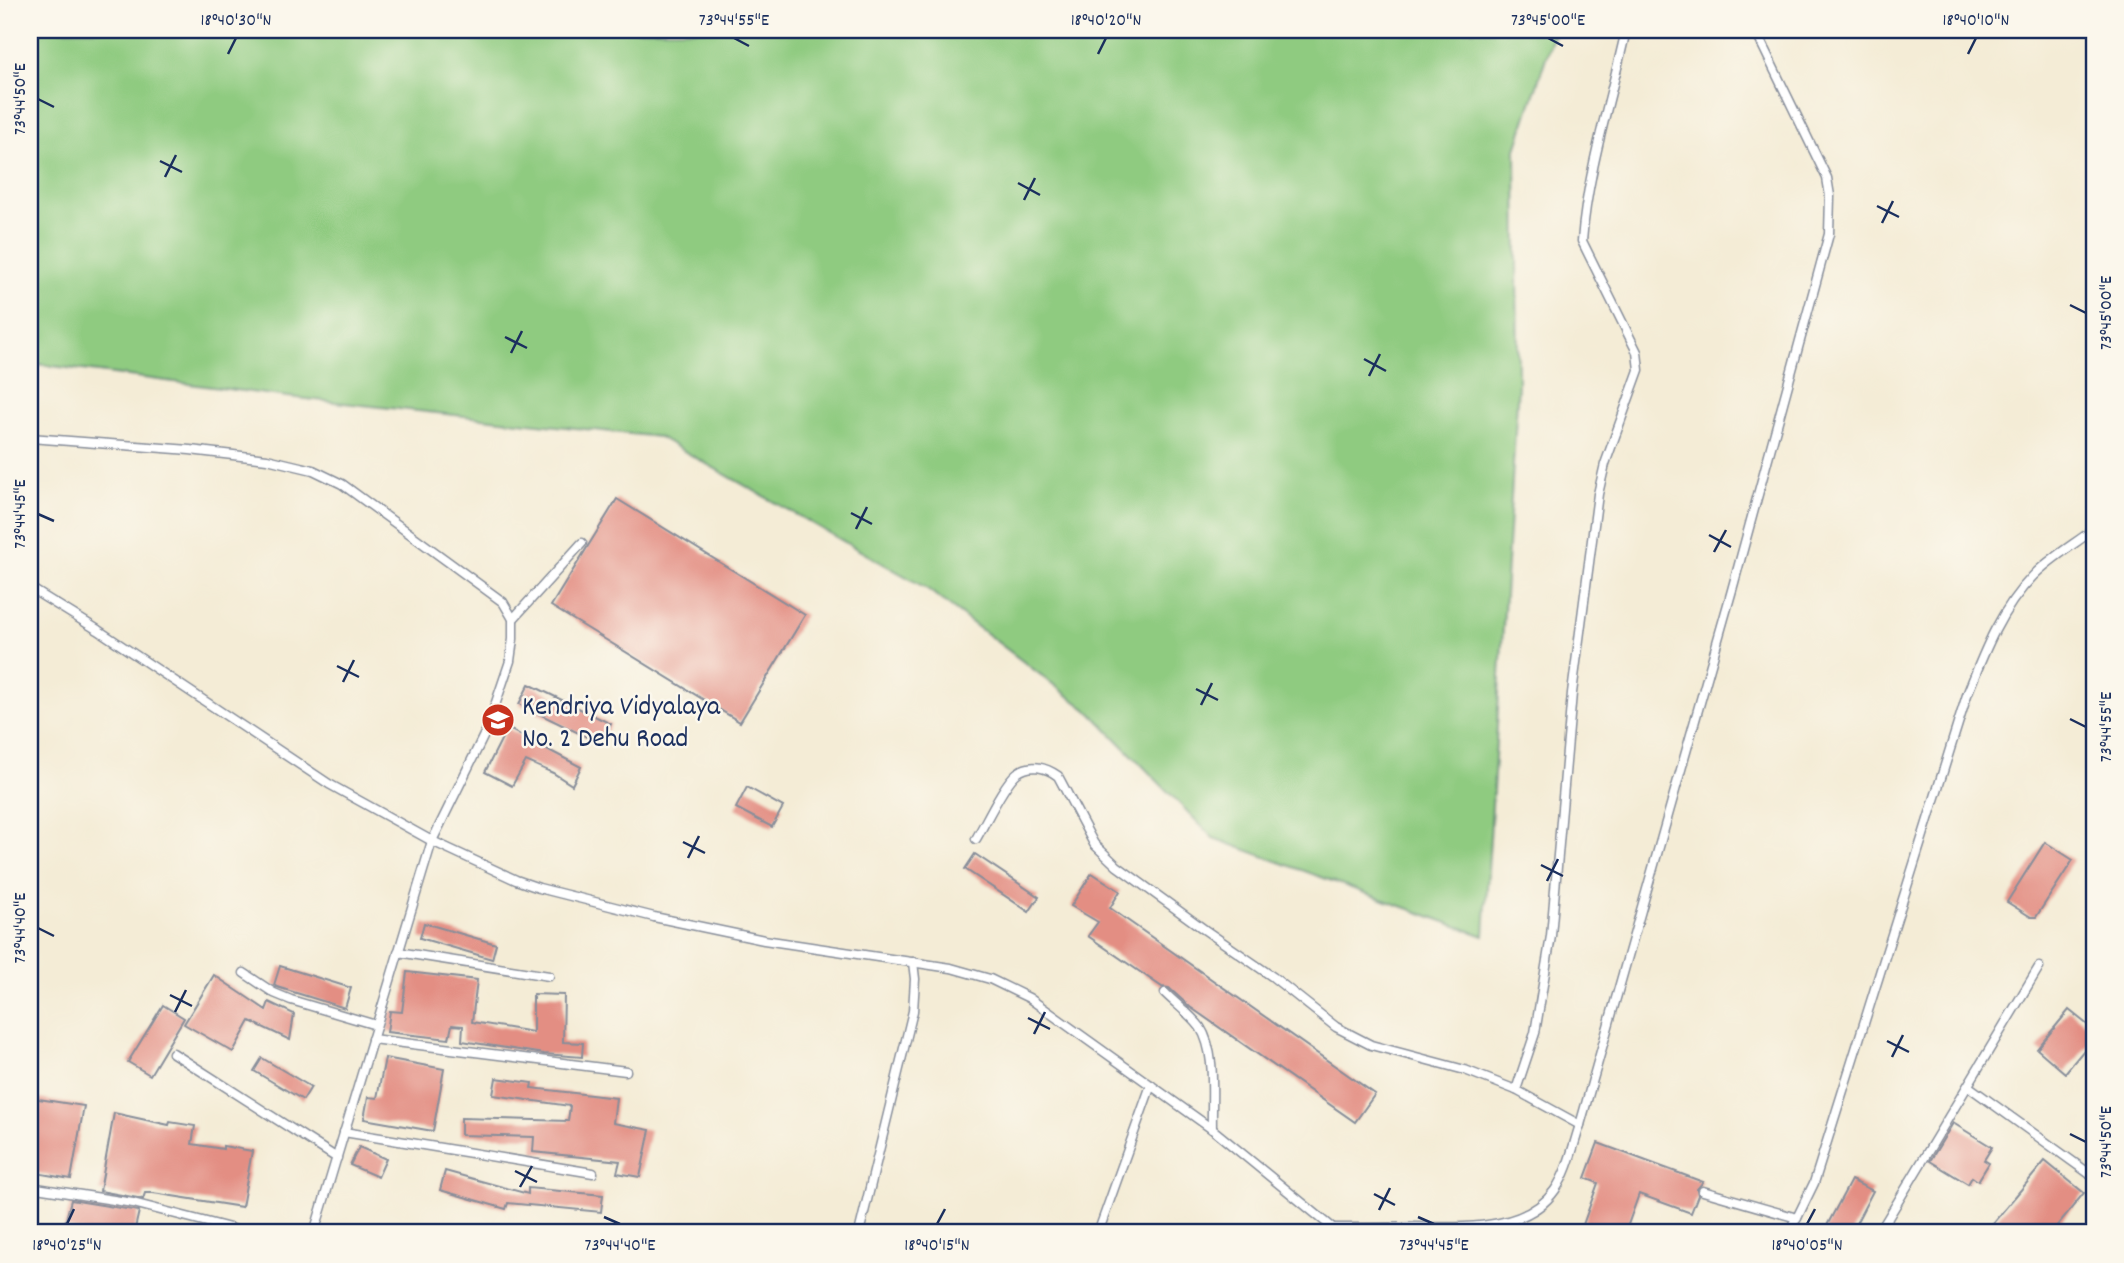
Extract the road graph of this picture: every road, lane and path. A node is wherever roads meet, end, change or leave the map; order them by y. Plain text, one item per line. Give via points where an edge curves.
1 (1626, 30) edge
2 (1755, 30) edge
3 (30, 438) edge
4 (2094, 530) edge
5 (582, 543) dead end
6 (30, 589) edge
7 (513, 619) junction
8 (976, 839) dead end
9 (432, 841) junction
10 (398, 952) junction
11 (913, 962) junction
12 (2039, 967) dead end
13 (244, 973) dead end
14 (549, 976) dead end
15 (1164, 993) dead end
16 (376, 1025) junction
17 (372, 1039) junction
18 (173, 1053) dead end
19 (626, 1071) dead end
20 (1151, 1085) junction
21 (1968, 1086) junction
22 (1516, 1090) junction
23 (1580, 1125) junction
24 (1212, 1129) junction
25 (344, 1132) junction
26 (337, 1158) junction
27 (593, 1173) dead end
28 (2094, 1177) edge
29 (30, 1187) edge
30 (1703, 1191) dead end
31 (1797, 1218) junction
32 (1336, 1231) edge
33 (243, 1233) edge
34 (314, 1233) edge
35 (859, 1233) edge
36 (1098, 1233) edge
37 (1787, 1233) edge
38 (1879, 1233) edge

1 - 22 lane via 1582,241 1637,352 1639,370 1598,494 1572,692 1551,936 1535,1033
2 - 23 lane via 1827,178 1829,234
3 - 7 lane via 267,458 313,470 342,484 503,602
4 - 31 lane via 2034,575 1987,644 1814,1183
5 - 7 lane
6 - 9 lane via 329,784
7 - 9 lane via 510,661 487,729
8 - 22 lane via 1016,773 1035,766 1048,769 1058,776 1094,844 1117,866 1336,1027 1371,1045 1465,1070
9 - 10 lane
9 - 11 lane via 539,888 654,917 764,940
10 - 14 lane
10 - 16 lane
11 - 20 lane via 990,979 1029,998
11 - 35 lane via 913,1011
12 - 21 lane
13 - 16 lane via 291,1000
15 - 24 lane via 1199,1027 1206,1042
16 - 17 lane
17 - 19 lane
17 - 25 lane
18 - 26 lane
20 - 24 lane
20 - 36 lane
21 - 28 lane
21 - 38 lane
22 - 23 lane
23 - 32 lane via 1555,1190 1528,1213 1465,1227
24 - 32 lane
25 - 26 lane
25 - 27 lane
26 - 34 lane
29 - 33 lane via 133,1203
30 - 31 lane
31 - 37 lane

